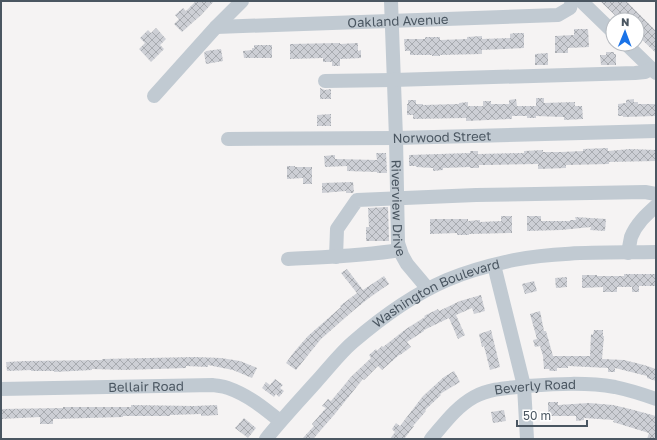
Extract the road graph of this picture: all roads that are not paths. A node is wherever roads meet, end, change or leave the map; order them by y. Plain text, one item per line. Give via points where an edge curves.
1 (242, 1) edge
2 (391, 1) edge
3 (572, 1) edge
4 (581, 1) edge
5 (391, 21) junction
6 (605, 24) edge
7 (216, 27) junction
8 (634, 52) edge
9 (654, 71) edge
10 (393, 80) junction
11 (324, 81) dead end
12 (154, 96) dead end
13 (656, 132) edge
14 (396, 138) junction
15 (228, 139) dead end
16 (656, 194) edge
17 (397, 198) junction
18 (656, 206) edge
19 (400, 250) junction
20 (656, 252) edge
21 (628, 253) junction
22 (336, 257) junction
23 (288, 259) dead end
24 (494, 265) junction
25 (428, 289) junction
26 (524, 386) junction
27 (1, 389) edge
28 (656, 398) edge
29 (280, 420) junction
30 (266, 439) edge
31 (431, 439) edge
32 (527, 439) edge

1 - 7 street
2 - 5 street, Riverview Drive
3 - 5 street, Oakland Avenue via 570,8 558,16
4 - 6 street
5 - 7 street, Oakland Avenue
5 - 10 street, Riverview Drive
7 - 12 street
8 - 9 street
9 - 10 street
10 - 11 street
10 - 14 street, Riverview Drive
13 - 14 street, Norwood Street
14 - 15 street, Norwood Street
14 - 17 street, Riverview Drive
16 - 17 street via 637,192
17 - 19 street, Riverview Drive
17 - 22 street via 357,200 338,229
18 - 21 street via 636,227
19 - 22 street
19 - 25 street, Riverview Drive
20 - 21 street, Washington Boulevard
21 - 24 street, Washington Boulevard via 558,254
22 - 23 street
24 - 25 street, Washington Boulevard
24 - 26 street
25 - 29 street, Washington Boulevard via 390,313 352,343
26 - 28 street, Beverly Road via 588,384 614,387
26 - 31 street, Beverly Road via 487,392 475,397 452,415
26 - 32 street
27 - 29 street, Bellair Road via 212,385 242,393
29 - 30 street, Washington Boulevard

